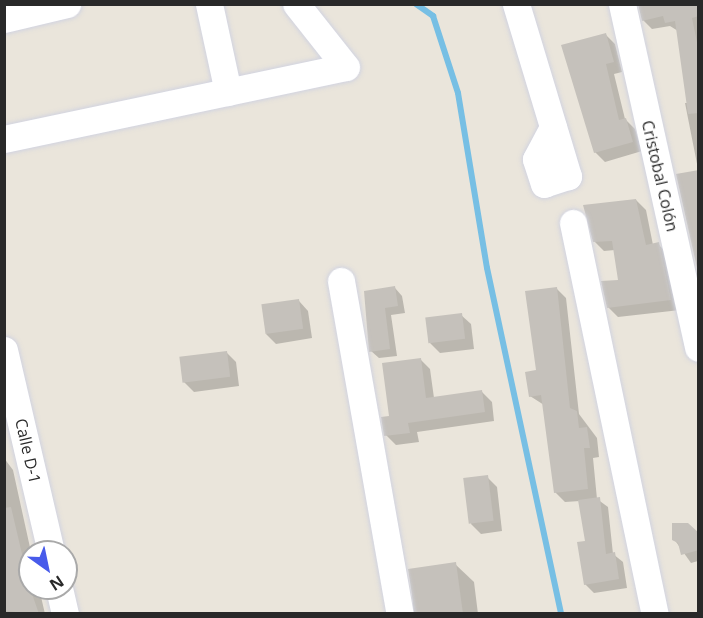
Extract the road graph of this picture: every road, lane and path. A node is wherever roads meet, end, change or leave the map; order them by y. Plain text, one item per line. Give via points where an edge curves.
1 (67, 4) edge
2 (209, 4) edge
3 (296, 4) edge
4 (516, 4) edge
5 (622, 4) edge
6 (4, 19) edge
7 (228, 92) junction
8 (553, 127) dead end
9 (4, 139) edge
10 (573, 223) dead end
11 (341, 281) dead end
12 (699, 348) edge
13 (4, 350) edge
14 (48, 540) edge
15 (400, 614) edge
16 (655, 614) edge

1 - 6 street
2 - 7 street
3 - 7 street via 346,67
4 - 8 street
5 - 12 street, Cristobal Colón
7 - 9 street
10 - 16 street
11 - 15 street
13 - 14 street, Calle D-1

